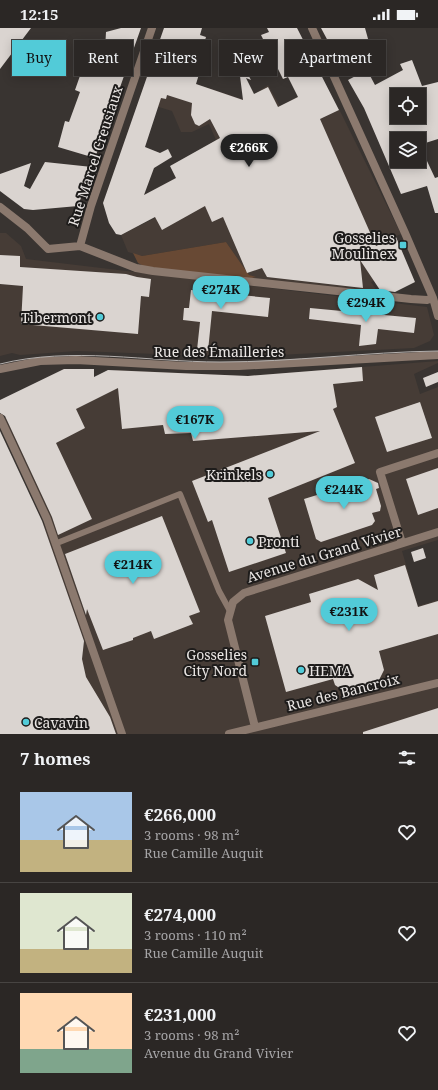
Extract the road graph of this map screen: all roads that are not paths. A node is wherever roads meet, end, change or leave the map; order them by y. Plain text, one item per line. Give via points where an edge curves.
1 (152, 28) edge
2 (312, 28) edge
3 (0, 207) edge
4 (80, 246) junction
5 (433, 298) junction
6 (438, 316) edge
7 (438, 355) edge
8 (0, 369) edge
9 (0, 418) edge
10 (438, 454) edge
11 (438, 532) edge
12 (56, 543) junction
13 (402, 543) junction
14 (230, 611) junction
15 (438, 683) edge
16 (255, 727) junction
17 (122, 734) edge
18 (229, 734) edge

1 - 4 street, Rue Marcel Creusiaux via 91,206
2 - 5 street
3 - 4 street via 28,228 48,249
4 - 5 street via 136,268 411,299
5 - 6 street
7 - 8 street, Rue des Émailleries via 239,366 40,361
9 - 12 street
10 - 13 street via 380,472
11 - 13 street, Avenue du Grand Vivier
12 - 14 lane via 180,494 219,591
12 - 17 street
13 - 14 street, Avenue du Grand Vivier via 244,592 233,602
14 - 16 street via 228,620
15 - 16 street, Rue des Bancroix
16 - 18 street

